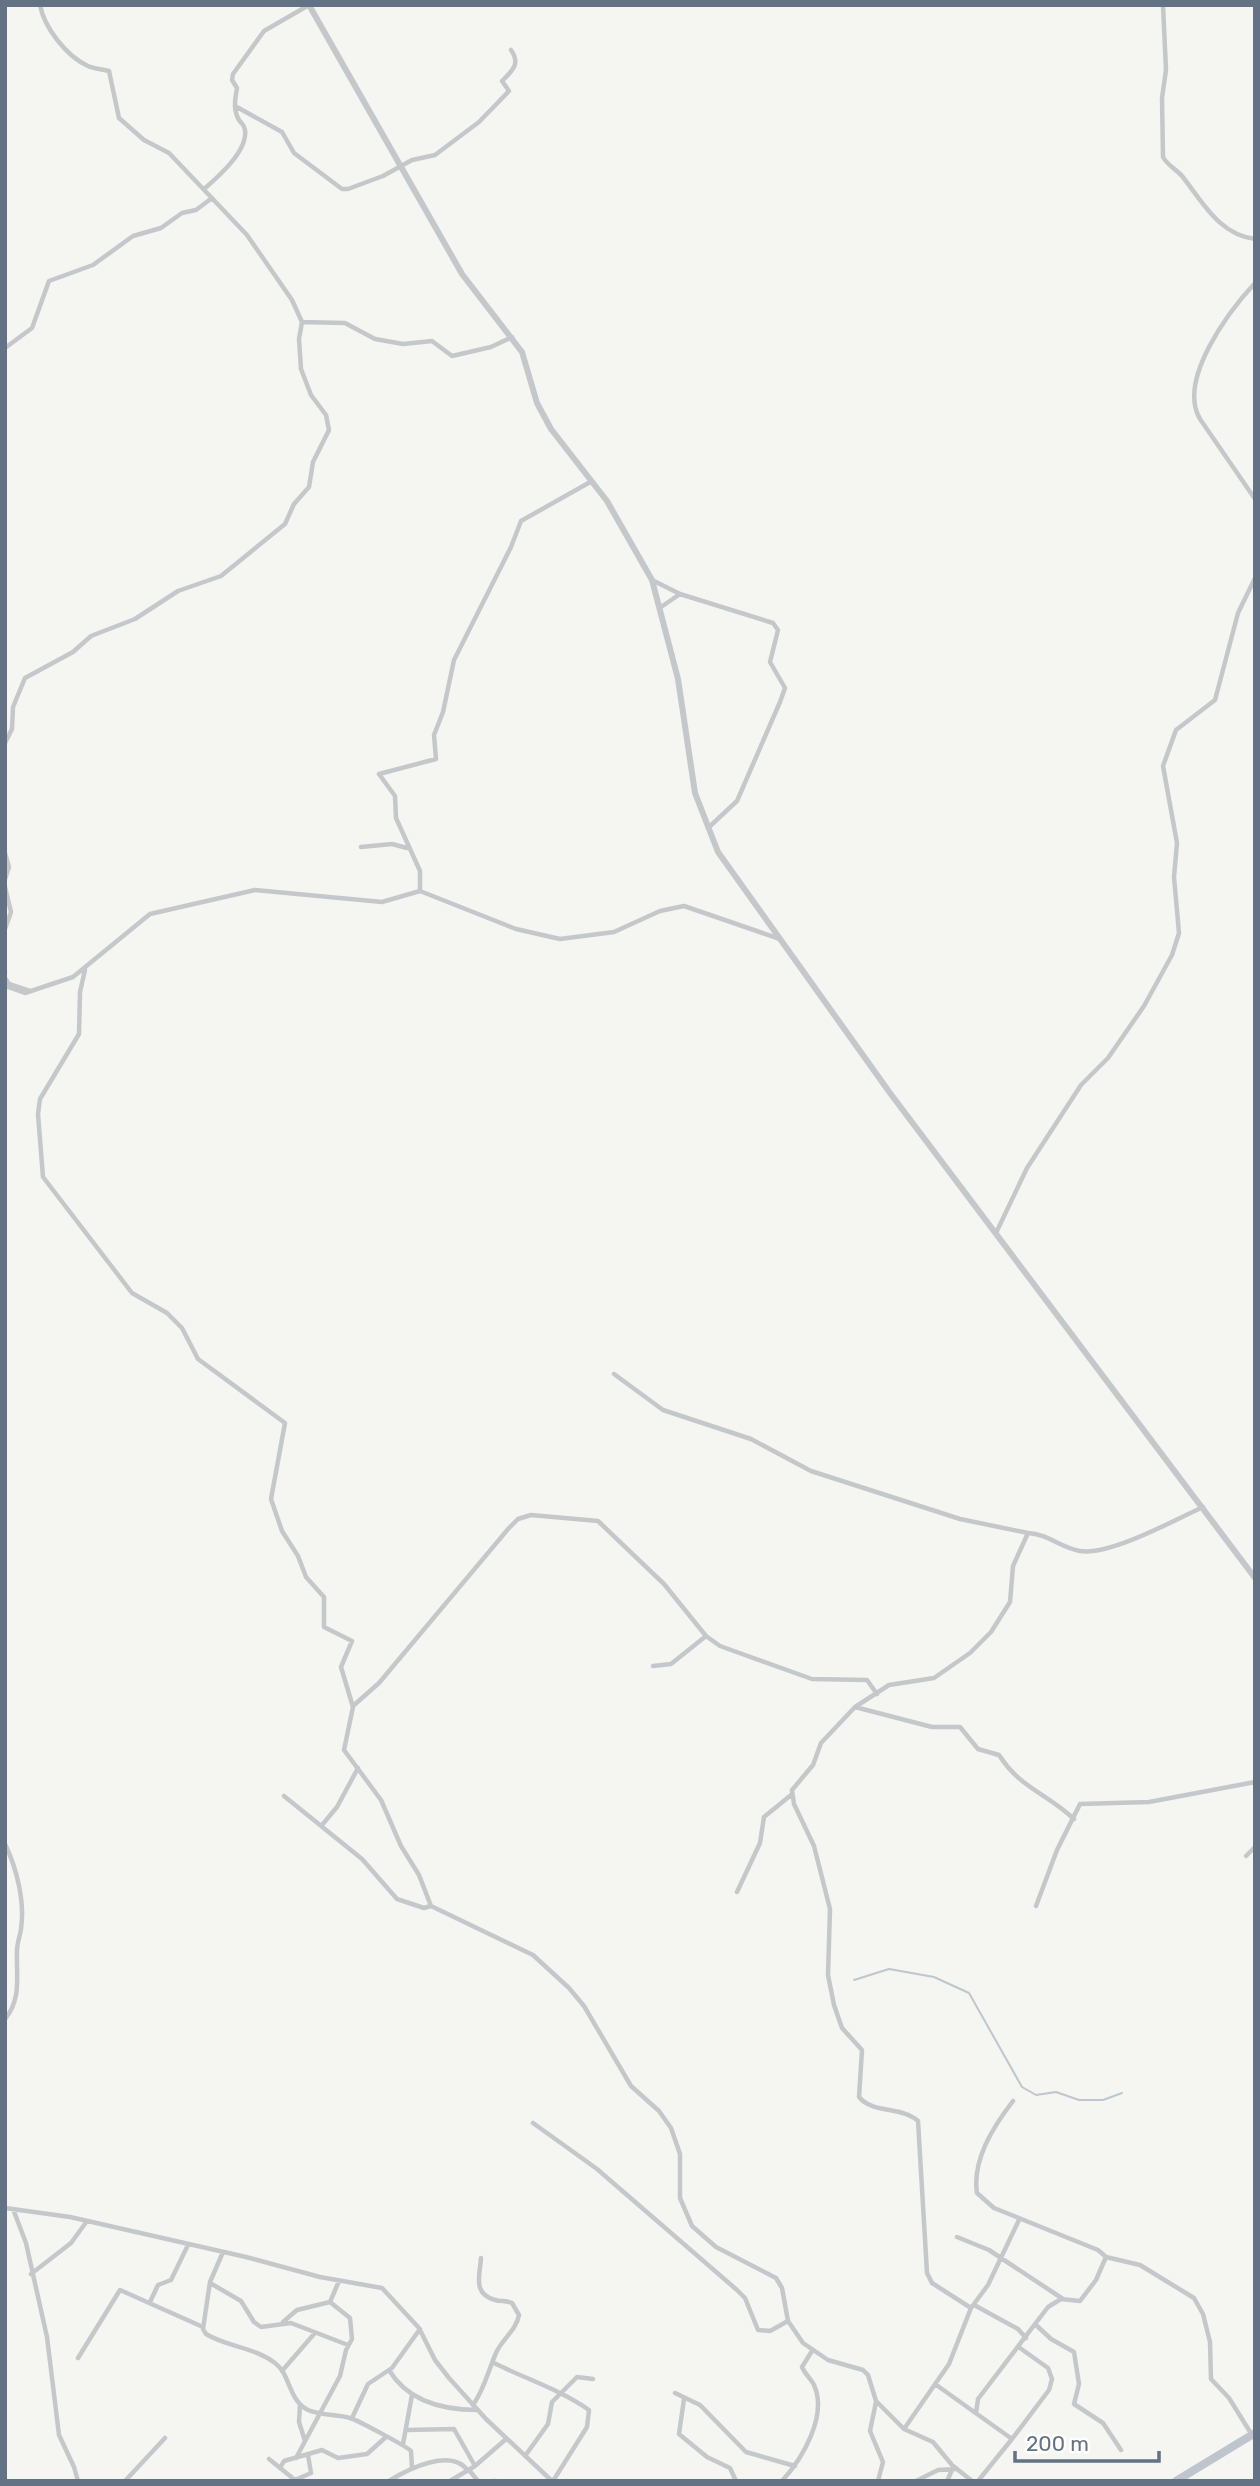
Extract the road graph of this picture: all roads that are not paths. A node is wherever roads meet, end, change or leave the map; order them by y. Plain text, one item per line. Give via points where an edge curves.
1 (40, 5) edge
2 (309, 5) edge
3 (1163, 5) edge
4 (511, 50) dead end
5 (235, 106) junction
6 (402, 167) junction
7 (204, 190) junction
8 (212, 198) junction
9 (1255, 239) edge
10 (1255, 283) edge
11 (302, 321) junction
12 (512, 337) junction
13 (5, 348) edge
14 (592, 481) junction
15 (1255, 499) edge
16 (1255, 578) edge
17 (652, 580) junction
18 (680, 594) junction
19 (661, 607) junction
20 (5, 743) edge
21 (708, 828) junction
22 (361, 846) dead end
23 (407, 848) junction
24 (5, 853) edge
25 (5, 879) edge
26 (5, 887) edge
27 (420, 891) junction
28 (5, 929) edge
29 (779, 939) junction
30 (85, 970) junction
31 (5, 978) edge
32 (5, 986) edge
33 (31, 991) junction
34 (996, 1233) junction
35 (614, 1374) dead end
36 (1204, 1507) junction
37 (1028, 1534) junction
38 (1255, 1578) edge
39 (706, 1636) junction
40 (653, 1666) dead end
41 (877, 1694) junction
42 (353, 1707) junction
43 (855, 1707) junction
44 (358, 1768) junction
45 (1255, 1782) edge
46 (791, 1795) junction
47 (284, 1796) dead end
48 (1074, 1819) junction
49 (322, 1825) junction
50 (5, 1844) edge
51 (1255, 1847) edge
52 (1247, 1856) dead end
53 (737, 1892) dead end
54 (431, 1906) junction
55 (1036, 1906) dead end
56 (5, 2019) edge
57 (1013, 2101) dead end
58 (533, 2123) dead end
59 (5, 2208) edge
60 (13, 2209) junction
61 (1019, 2220) junction
62 (87, 2221) junction
63 (957, 2236) dead end
64 (188, 2245) junction
65 (223, 2252) junction
66 (1106, 2257) junction
67 (481, 2258) dead end
68 (999, 2258) junction
69 (31, 2274) junction
70 (340, 2281) junction
71 (210, 2282) junction
72 (1064, 2300) junction
73 (150, 2302) junction
74 (330, 2302) junction
75 (974, 2307) junction
76 (788, 2321) junction
77 (283, 2322) junction
78 (1036, 2325) junction
79 (203, 2327) junction
80 (420, 2329) junction
81 (314, 2334) junction
82 (1026, 2338) junction
83 (348, 2345) junction
84 (1020, 2347) junction
85 (812, 2351) junction
86 (78, 2358) dead end
87 (494, 2363) junction
88 (389, 2370) junction
89 (282, 2371) junction
90 (593, 2379) dead end
91 (935, 2384) junction
92 (561, 2392) junction
93 (675, 2393) dead end
94 (412, 2395) junction
95 (684, 2399) junction
96 (876, 2402) junction
97 (300, 2404) junction
98 (473, 2405) junction
99 (478, 2410) junction
100 (976, 2413) junction
101 (321, 2414) junction
102 (352, 2418) junction
103 (904, 2429) junction
104 (407, 2430) junction
105 (1253, 2434) edge
106 (386, 2437) junction
107 (165, 2438) dead end
108 (506, 2439) junction
109 (1012, 2439) junction
110 (305, 2441) junction
111 (403, 2444) junction
112 (1121, 2450) dead end
113 (308, 2455) junction
114 (525, 2456) junction
115 (296, 2458) junction
116 (269, 2459) dead end
117 (475, 2466) junction
118 (795, 2466) junction
119 (280, 2468) junction
120 (412, 2468) junction
121 (954, 2469) junction
122 (469, 2470) junction
123 (879, 2479) edge
124 (295, 2480) edge
125 (78, 2481) edge
126 (125, 2481) edge
127 (389, 2481) edge
128 (450, 2481) edge
129 (478, 2481) edge
130 (552, 2481) edge
131 (736, 2481) edge
132 (782, 2481) edge
133 (888, 2481) edge
134 (916, 2481) edge
135 (947, 2481) edge
136 (972, 2481) edge
137 (978, 2481) edge
138 (1176, 2481) edge

1 - 7 street via 45,24 68,50 88,66 110,71 119,118 144,140 169,153
2 - 5 street via 259,36 232,76 237,88
2 - 6 street
3 - 9 street via 1163,157 1181,174 1201,205 1229,230
4 - 6 street via 515,65 502,81 509,91 497,106 435,155
5 - 6 street via 282,132 294,153 344,189
5 - 7 street via 244,136 232,163
6 - 12 street via 462,274
7 - 8 street
8 - 11 street via 247,235
8 - 13 street via 157,230 133,236 93,265 49,281 32,328
10 - 15 street via 1221,327 1205,357 1194,397 1195,411
11 - 12 street via 345,323 375,339 403,344 432,341 452,356
11 - 20 street via 302,371 311,395 326,415 329,430 313,462 309,488 294,504 285,524 221,576 178,591 135,619 91,636 73,652 24,678
12 - 14 street via 526,360 542,415
14 - 17 street
14 - 23 street via 521,521 454,660 434,735 436,760 379,775 395,796 395,815
16 - 34 street via 1238,613 1215,700 1177,730 1163,766 1177,843 1174,877 1179,933 1172,955 1144,1006 1108,1058 1081,1085 1034,1157
17 - 18 street
17 - 19 street
18 - 19 street
18 - 21 street via 773,623 778,630 770,662 785,688 737,801
19 - 21 street via 683,703 693,782
21 - 29 street via 718,852
22 - 23 street
23 - 27 street via 419,866
24 - 25 street via 9,867
26 - 28 street via 11,912
27 - 29 street via 516,929 561,939 614,932 660,911 684,906
27 - 30 street via 382,902 255,890 177,905 138,921
29 - 34 street
30 - 33 street
30 - 42 street via 79,1034 40,1099 43,1177 132,1293 167,1313 182,1328 198,1359 285,1423 271,1499 306,1577 324,1597 324,1627 352,1641 341,1672
31 - 33 street via 9,984
32 - 33 street via 17,992
34 - 36 street
35 - 37 street via 663,1410 751,1438 811,1471 960,1519
36 - 37 street via 1167,1527 1098,1551 1076,1551 1046,1536
36 - 38 street
37 - 41 street via 1013,1566 1010,1602 991,1632 934,1678 903,1680
39 - 40 street via 671,1664
39 - 41 street via 735,1653 812,1679 867,1681
39 - 42 street via 675,1595 601,1523 524,1516
41 - 43 street
42 - 44 street via 343,1746
43 - 46 street via 821,1742 813,1765
43 - 48 street via 932,1727 960,1727 973,1746 999,1755 1011,1774
44 - 49 street
44 - 54 street via 381,1800
45 - 48 street via 1149,1802 1084,1802
46 - 53 street via 764,1817 761,1843
46 - 75 street via 814,1846 829,1902 828,1975 842,2028 862,2050 859,2097 918,2121 928,2278
47 - 49 street
48 - 55 street
49 - 54 street via 397,1899
50 - 56 street via 17,1872 21,1927 15,2002
51 - 52 street
54 - 76 street via 533,1955 580,2000 631,2085 671,2129 680,2154 678,2191 688,2221 716,2246 776,2278
57 - 61 street via 989,2138 975,2181 986,2203
58 - 76 street via 597,2169 737,2290 758,2330
59 - 60 street
60 - 62 street
60 - 69 street
61 - 66 street
61 - 68 street
62 - 64 street
62 - 69 street via 71,2243
63 - 68 street
64 - 65 street
64 - 73 street via 171,2280 158,2285
65 - 70 street
65 - 71 street
66 - 72 street via 1084,2297
66 - 105 street via 1140,2265 1194,2298 1210,2342 1211,2379
67 - 87 street via 477,2283 481,2292 512,2303 519,2315
68 - 72 street
68 - 75 street
69 - 125 street via 49,2350 59,2435
70 - 74 street
70 - 80 street via 382,2288
71 - 77 street via 241,2301 257,2325 266,2328
71 - 79 street
72 - 78 street via 1048,2307
73 - 79 street
73 - 86 street via 118,2291
74 - 77 street via 296,2310
74 - 83 street via 350,2318 352,2339
75 - 82 street via 1018,2329
75 - 91 street
76 - 85 street
77 - 81 street
78 - 82 street
78 - 112 street via 1074,2352 1079,2384 1074,2404 1103,2423
79 - 89 street via 208,2336 262,2355
80 - 88 street
80 - 98 street via 435,2360
81 - 83 street
81 - 89 street
82 - 84 street
83 - 101 street via 340,2376
84 - 100 street via 978,2399
84 - 109 street via 1048,2368 1052,2379 1049,2390
85 - 96 street via 863,2370
85 - 118 street via 802,2367 816,2391 814,2431
87 - 92 street
87 - 98 street
88 - 94 street
88 - 102 street via 368,2384
89 - 97 street
90 - 92 street via 577,2377
91 - 100 street
91 - 103 street
92 - 114 street via 550,2405 548,2424
92 - 130 street via 588,2409 589,2422
93 - 95 street
94 - 99 street via 445,2409
94 - 104 street
95 - 118 street via 700,2405 746,2452
95 - 131 street via 678,2434 730,2468
96 - 103 street
96 - 123 street via 870,2431 883,2462
97 - 101 street
97 - 110 street
98 - 99 street
99 - 108 street
100 - 109 street
101 - 102 street
101 - 110 street
102 - 106 street
103 - 121 street via 933,2442
104 - 111 street
104 - 117 street via 454,2429
105 - 138 highway
106 - 111 street
106 - 113 street via 367,2454 338,2458 324,2450
107 - 126 street
108 - 114 street
108 - 117 street
109 - 137 street
110 - 115 street
111 - 120 street via 411,2451
113 - 115 street
113 - 124 street via 311,2473
114 - 130 street
115 - 119 street via 284,2461
116 - 119 street
117 - 122 street
118 - 132 street
119 - 124 street
120 - 122 street via 453,2459
120 - 127 street
121 - 134 street via 939,2470
121 - 135 street
121 - 136 street
122 - 128 street
122 - 129 street
123 - 133 street

